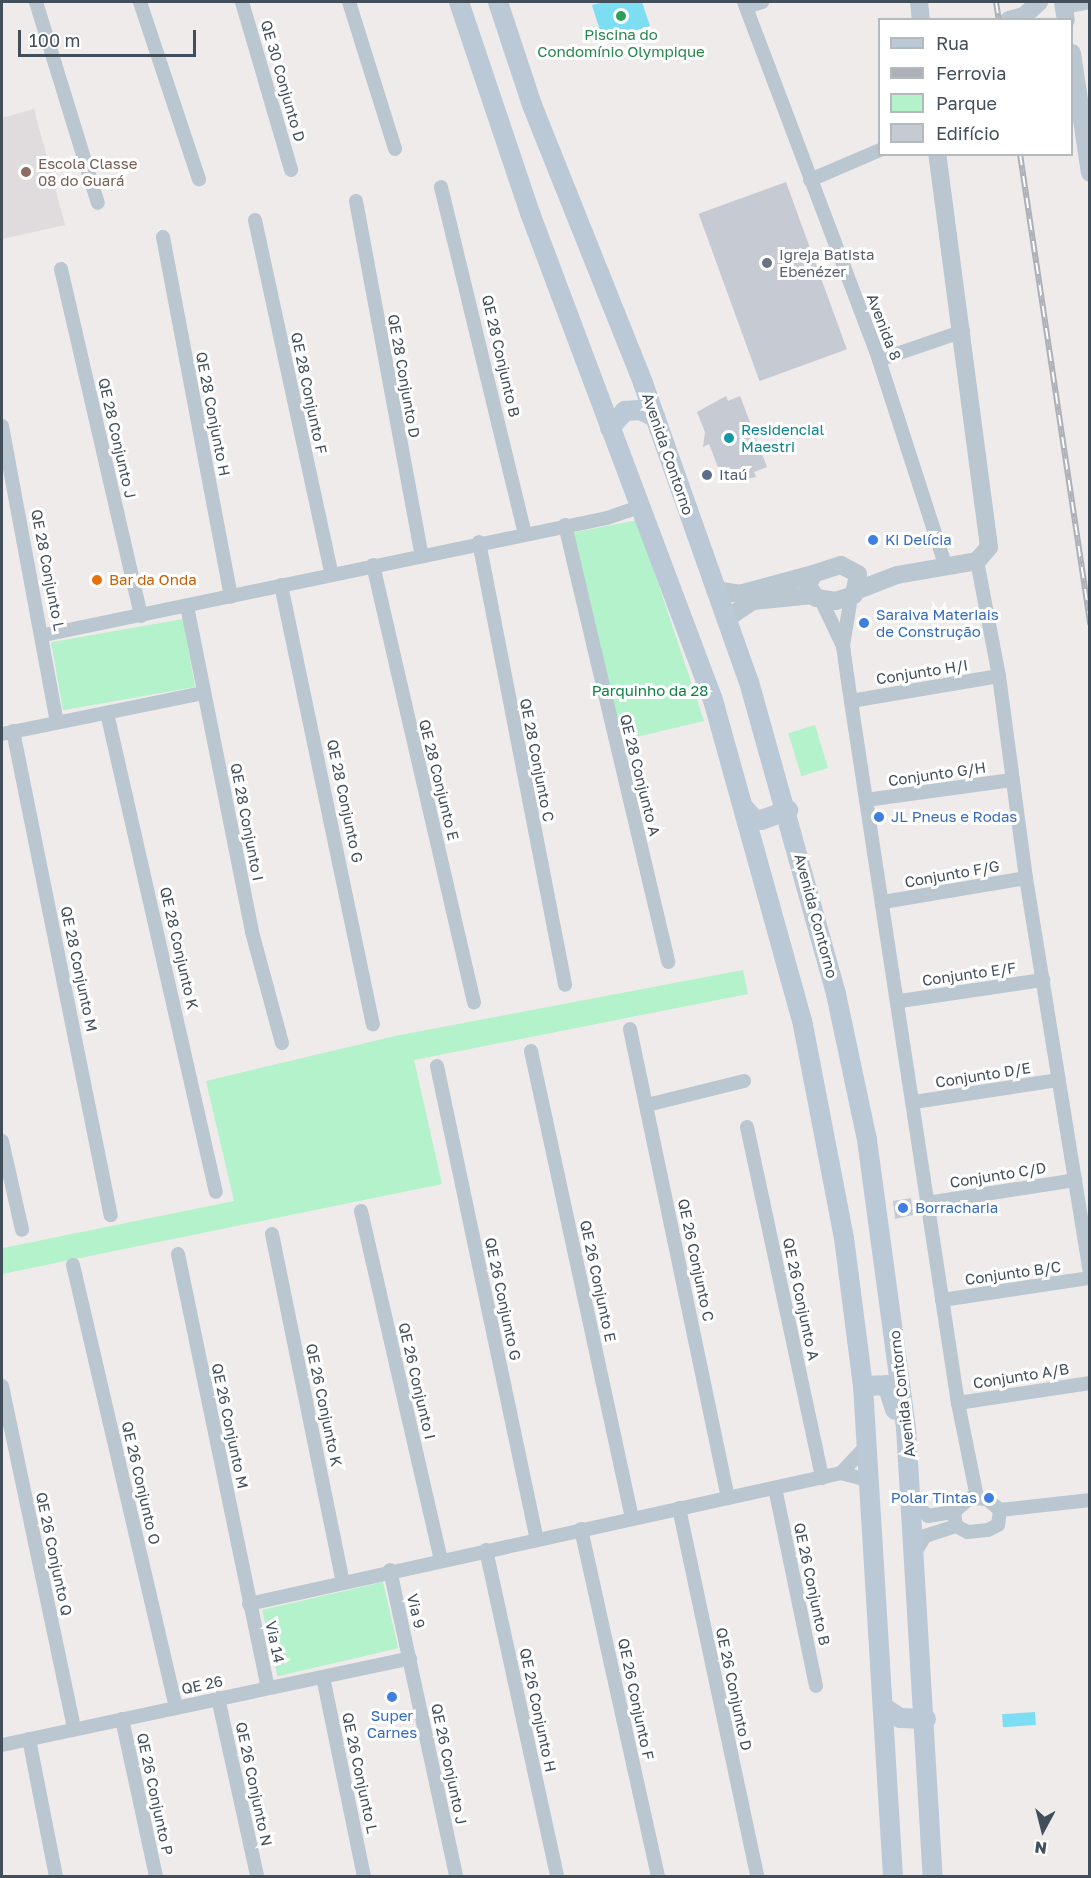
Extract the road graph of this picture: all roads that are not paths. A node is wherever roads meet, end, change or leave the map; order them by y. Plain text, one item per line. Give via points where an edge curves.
1 (36, 2) edge
2 (140, 2) edge
3 (242, 2) edge
4 (349, 2) edge
5 (762, 2) edge
6 (919, 2) edge
7 (1039, 2) edge
8 (1089, 2) edge
9 (497, 3) edge
10 (462, 4) edge
11 (745, 4) edge
12 (1064, 9) edge
13 (921, 18) edge
14 (1023, 18) edge
15 (1073, 66) edge
16 (395, 149) dead end
17 (878, 150) edge
18 (937, 156) edge
19 (291, 170) dead end
20 (1089, 173) edge
21 (199, 179) dead end
22 (810, 180) junction
23 (441, 187) dead end
24 (356, 201) dead end
25 (98, 203) dead end
26 (255, 219) dead end
27 (163, 237) dead end
28 (61, 269) dead end
29 (963, 331) junction
30 (879, 360) junction
31 (655, 417) junction
32 (2, 426) edge
33 (610, 428) junction
34 (641, 506) junction
35 (565, 525) junction
36 (525, 533) junction
37 (479, 542) junction
38 (422, 556) junction
39 (977, 561) junction
40 (373, 565) junction
41 (946, 567) junction
42 (854, 569) junction
43 (331, 573) junction
44 (813, 574) junction
45 (897, 574) junction
46 (281, 585) junction
47 (715, 590) junction
48 (854, 594) junction
49 (231, 597) junction
50 (817, 598) junction
51 (187, 606) junction
52 (141, 616) junction
53 (726, 619) junction
54 (44, 635) junction
55 (843, 646) junction
56 (999, 676) junction
57 (204, 693) junction
58 (851, 701) junction
59 (107, 712) junction
60 (57, 722) junction
61 (7, 732) edge
62 (1012, 780) junction
63 (866, 800) junction
64 (744, 808) junction
65 (788, 810) junction
66 (1026, 878) junction
67 (883, 902) junction
68 (668, 962) dead end
69 (1043, 980) junction
70 (565, 985) dead end
71 (900, 1001) junction
72 (474, 1002) dead end
73 (373, 1024) dead end
74 (630, 1029) dead end
75 (282, 1043) dead end
76 (531, 1051) dead end
77 (437, 1066) dead end
78 (1057, 1080) junction
79 (744, 1081) dead end
80 (914, 1102) junction
81 (647, 1105) junction
82 (747, 1128) dead end
83 (2, 1141) edge
84 (1075, 1180) junction
85 (216, 1192) dead end
86 (927, 1203) junction
87 (361, 1211) dead end
88 (111, 1215) dead end
89 (22, 1230) dead end
90 (272, 1234) dead end
91 (178, 1254) dead end
92 (73, 1265) dead end
93 (1089, 1272) edge
94 (1089, 1278) edge
95 (942, 1300) junction
96 (1089, 1383) edge
97 (2, 1386) edge
98 (862, 1386) junction
99 (958, 1403) junction
100 (906, 1428) junction
101 (867, 1445) junction
102 (841, 1473) junction
103 (822, 1478) junction
104 (871, 1481) junction
105 (775, 1488) junction
106 (977, 1497) junction
107 (728, 1498) junction
108 (1089, 1500) edge
109 (912, 1501) junction
110 (679, 1508) junction
111 (1000, 1510) junction
112 (632, 1518) junction
113 (955, 1519) junction
114 (581, 1529) junction
115 (537, 1539) junction
116 (486, 1550) junction
117 (916, 1551) junction
118 (441, 1559) junction
119 (390, 1570) junction
120 (343, 1582) junction
121 (249, 1604) junction
122 (410, 1659) junction
123 (323, 1677) junction
124 (816, 1686) dead end
125 (268, 1688) junction
126 (219, 1698) junction
127 (176, 1707) junction
128 (885, 1708) junction
129 (122, 1719) junction
130 (926, 1719) junction
131 (74, 1729) junction
132 (29, 1739) junction
133 (2, 1745) edge
134 (56, 1876) edge
135 (156, 1876) edge
136 (256, 1876) edge
137 (364, 1876) edge
138 (456, 1876) edge
139 (557, 1876) edge
140 (658, 1876) edge
141 (757, 1876) edge
142 (893, 1876) edge
143 (933, 1876) edge

1 - 25 street
2 - 21 street
3 - 19 street, QE 30 Conjunto D
4 - 16 street
5 - 11 street
6 - 13 street
7 - 14 street
8 - 12 street
9 - 31 main road, Avenida Contorno via 532,105
10 - 33 main road via 530,213
11 - 22 street, Avenida 8
15 - 20 street
17 - 22 street
18 - 29 street
22 - 30 street, Avenida 8
23 - 36 street, QE 28 Conjunto B
24 - 38 street, QE 28 Conjunto D
26 - 43 street, QE 28 Conjunto F
27 - 49 street, QE 28 Conjunto H
28 - 52 street, QE 28 Conjunto J
29 - 30 street
29 - 39 street via 989,527 989,548
30 - 41 street, Avenida 8
31 - 33 main road via 640,410 625,411
31 - 47 main road, Avenida Contorno
32 - 54 street, QE 28 Conjunto L
33 - 34 main road
34 - 35 street
34 - 64 main road via 701,668
35 - 36 street
35 - 68 street, QE 28 Conjunto A
36 - 37 street
37 - 38 street
37 - 70 street, QE 28 Conjunto C
38 - 40 street
39 - 41 street
39 - 56 street
40 - 43 street
40 - 72 street, QE 28 Conjunto E
41 - 45 street
42 - 44 street via 832,567
42 - 45 street
42 - 48 street
43 - 46 street
44 - 47 street via 739,594
44 - 50 street via 808,586
45 - 48 street
46 - 49 street
46 - 73 street, QE 28 Conjunto G
47 - 53 main road, Avenida Contorno
48 - 50 street
48 - 55 street
49 - 51 street
50 - 53 street via 753,601
50 - 55 street
51 - 52 street
51 - 57 street, QE 28 Conjunto I
52 - 54 street
53 - 65 main road, Avenida Contorno
54 - 60 street, QE 28 Conjunto L
55 - 58 street
56 - 58 street, Conjunto H/I
56 - 62 street
57 - 59 street
57 - 75 street, QE 28 Conjunto I via 252,932
58 - 63 street
59 - 60 street
59 - 85 street, QE 28 Conjunto K
60 - 61 street
61 - 88 street, QE 28 Conjunto M
62 - 63 street, Conjunto G/H
62 - 66 street
63 - 67 street
64 - 65 main road via 754,819 761,820
64 - 98 main road via 804,1031 844,1238
65 - 100 main road, Avenida Contorno via 836,994 867,1140
66 - 67 street, Conjunto F/G
66 - 69 street
67 - 71 street
69 - 71 street, Conjunto E/F
69 - 78 street
71 - 80 street
74 - 81 street, QE 26 Conjunto C
76 - 112 street, QE 26 Conjunto E
77 - 115 street, QE 26 Conjunto G
78 - 80 street, Conjunto D/E
78 - 84 street
79 - 81 street
80 - 86 street
81 - 107 street, QE 26 Conjunto C
82 - 103 street, QE 26 Conjunto A
83 - 89 street
84 - 86 street, Conjunto C/D
84 - 93 street
86 - 95 street
87 - 118 street, QE 26 Conjunto I
90 - 120 street, QE 26 Conjunto K
91 - 121 street, QE 26 Conjunto M
92 - 127 street, QE 26 Conjunto O
94 - 95 street, Conjunto B/C
95 - 99 street
96 - 99 street, Conjunto A/B
97 - 131 street, QE 26 Conjunto Q
98 - 100 main road via 887,1385 897,1416
98 - 101 main road
99 - 106 street
100 - 109 main road, Avenida Contorno
101 - 102 street
101 - 104 main road
102 - 103 street
102 - 104 street
103 - 105 street
104 - 128 main road
105 - 107 street
105 - 124 street, QE 26 Conjunto B
106 - 111 street
106 - 113 street via 962,1502
107 - 110 street
108 - 111 street
109 - 113 street via 928,1516
109 - 117 main road, Avenida Contorno
110 - 112 street
110 - 141 street, QE 26 Conjunto D
111 - 113 street via 998,1525 988,1530 968,1532
112 - 114 street
113 - 117 street via 925,1536
114 - 115 street
114 - 140 street, QE 26 Conjunto F
115 - 116 street
116 - 118 street
116 - 139 street, QE 26 Conjunto H
117 - 130 main road, Avenida Contorno
118 - 119 street
119 - 120 street
119 - 122 street, Via 9
120 - 121 street
121 - 125 street, Via 14
122 - 123 street, QE 26
122 - 138 street, QE 26 Conjunto J
123 - 125 street, QE 26
123 - 137 street, QE 26 Conjunto L
125 - 126 street, QE 26
126 - 127 street, QE 26
126 - 136 street, QE 26 Conjunto N
127 - 129 street, QE 26
128 - 130 main road via 900,1718
128 - 142 main road
129 - 131 street, QE 26
129 - 135 street, QE 26 Conjunto P
130 - 143 main road, Avenida Contorno
131 - 132 street, QE 26
132 - 133 street, QE 26
132 - 134 street

